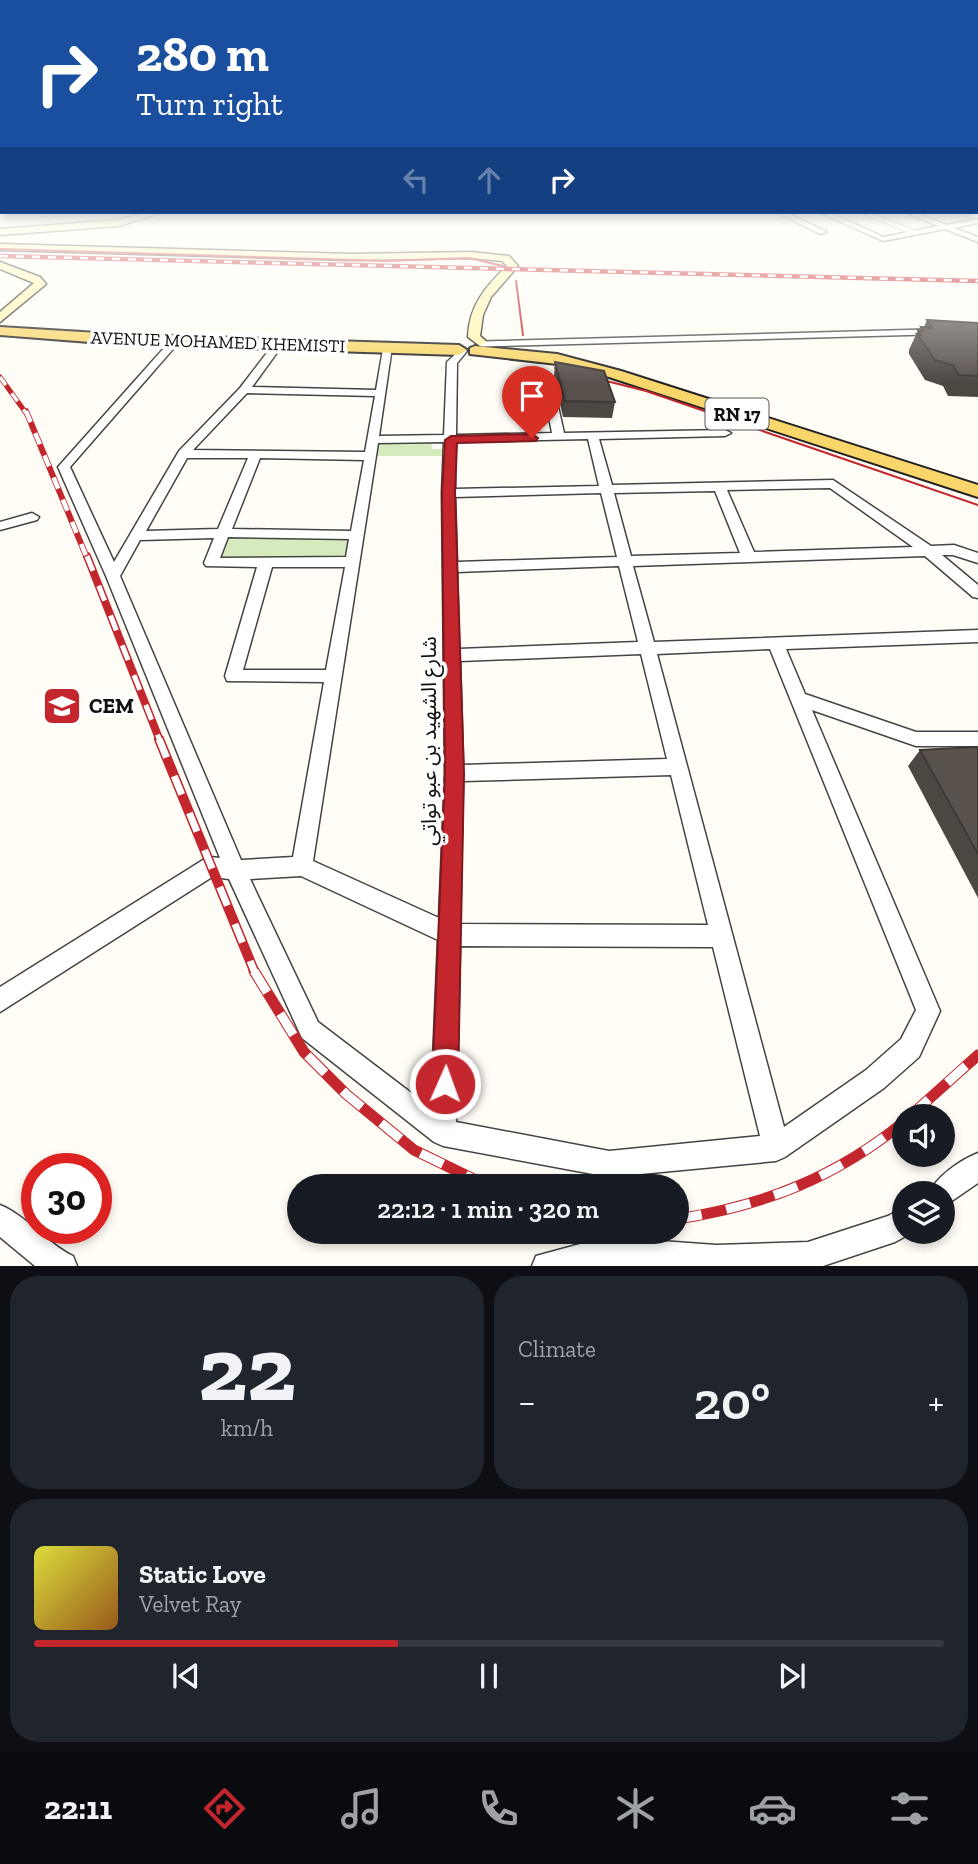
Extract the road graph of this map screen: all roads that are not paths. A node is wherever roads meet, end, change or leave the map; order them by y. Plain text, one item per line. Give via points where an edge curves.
1 (0, 265) edge
2 (512, 265) edge
3 (0, 318) edge
4 (0, 331) edge
5 (929, 331) edge
6 (175, 341) junction
7 (279, 343) junction
8 (472, 345) junction
9 (388, 349) junction
10 (546, 375) dead end
11 (244, 390) junction
12 (380, 393) junction
13 (725, 433) dead end
14 (593, 437) junction
15 (559, 438) junction
16 (451, 440) junction
17 (371, 448) junction
18 (183, 454) junction
19 (255, 455) junction
20 (719, 486) junction
21 (608, 489) junction
22 (978, 491) edge
23 (448, 493) junction
24 (32, 517) dead end
25 (0, 526) edge
26 (221, 533) junction
27 (356, 535) junction
28 (134, 536) junction
29 (928, 551) junction
30 (749, 557) junction
31 (978, 558) edge
32 (627, 561) junction
33 (266, 562) junction
34 (351, 562) junction
35 (450, 567) junction
36 (113, 576) junction
37 (978, 593) edge
38 (978, 636) edge
39 (776, 644) junction
40 (649, 648) junction
41 (452, 655) junction
42 (334, 676) junction
43 (798, 698) junction
44 (978, 739) edge
45 (679, 767) junction
46 (454, 773) junction
47 (302, 866) junction
48 (235, 870) junction
49 (451, 934) junction
50 (722, 936) junction
51 (0, 1000) edge
52 (443, 1133) junction
53 (776, 1147) junction
54 (978, 1166) edge
55 (955, 1184) edge
56 (0, 1219) edge
57 (892, 1229) edge
58 (52, 1263) edge
59 (547, 1265) edge

1 - 3 street via 40,284
2 - 8 street via 489,288 477,311
4 - 6 main road, AVENUE MOHAMED KHEMISTI
5 - 8 lane
6 - 7 main road, AVENUE MOHAMED KHEMISTI
6 - 36 street via 64,467
7 - 9 main road, AVENUE MOHAMED KHEMISTI
7 - 11 street
8 - 9 main road, AVENUE MOHAMED KHEMISTI
8 - 16 street, شارع الشهيد بن عبو تواتي via 452,362
8 - 22 main road, RN 17 via 615,374
9 - 12 street
10 - 15 street
11 - 12 street
11 - 18 street
12 - 17 street
13 - 14 street
14 - 15 street
14 - 21 street
15 - 16 street
16 - 17 street
16 - 23 street, شارع الشهيد بن عبو تواتي
17 - 19 street
17 - 27 street
18 - 19 street
18 - 28 street
19 - 26 street
20 - 21 street
20 - 29 street via 832,484
20 - 30 street
21 - 23 street
21 - 32 street
23 - 35 street, شارع الشهيد بن عبو تواتي
24 - 25 street
26 - 27 street
26 - 28 street
26 - 33 street via 211,563
27 - 34 street
28 - 36 street
29 - 30 street
29 - 31 street via 954,550
29 - 37 street
30 - 32 street
32 - 35 street
32 - 40 street
33 - 34 street
33 - 42 street via 233,676
34 - 42 street
35 - 41 street, شارع الشهيد بن عبو تواتي
36 - 48 street
38 - 39 street
39 - 40 street
39 - 43 street
40 - 41 street
40 - 45 street
41 - 46 street, شارع الشهيد بن عبو تواتي
42 - 47 street
43 - 44 street via 916,740
43 - 53 street via 928,1011 910,1048
45 - 46 street
45 - 50 street
46 - 49 street, شارع الشهيد بن عبو تواتي
47 - 48 street
47 - 49 street
48 - 51 street via 210,867
48 - 52 street via 310,1030
49 - 50 street
49 - 52 street, شارع الشهيد بن عبو تواتي
50 - 53 street
52 - 53 street via 609,1164
54 - 55 street
56 - 58 street
57 - 59 street via 808,1256 716,1259 606,1251

